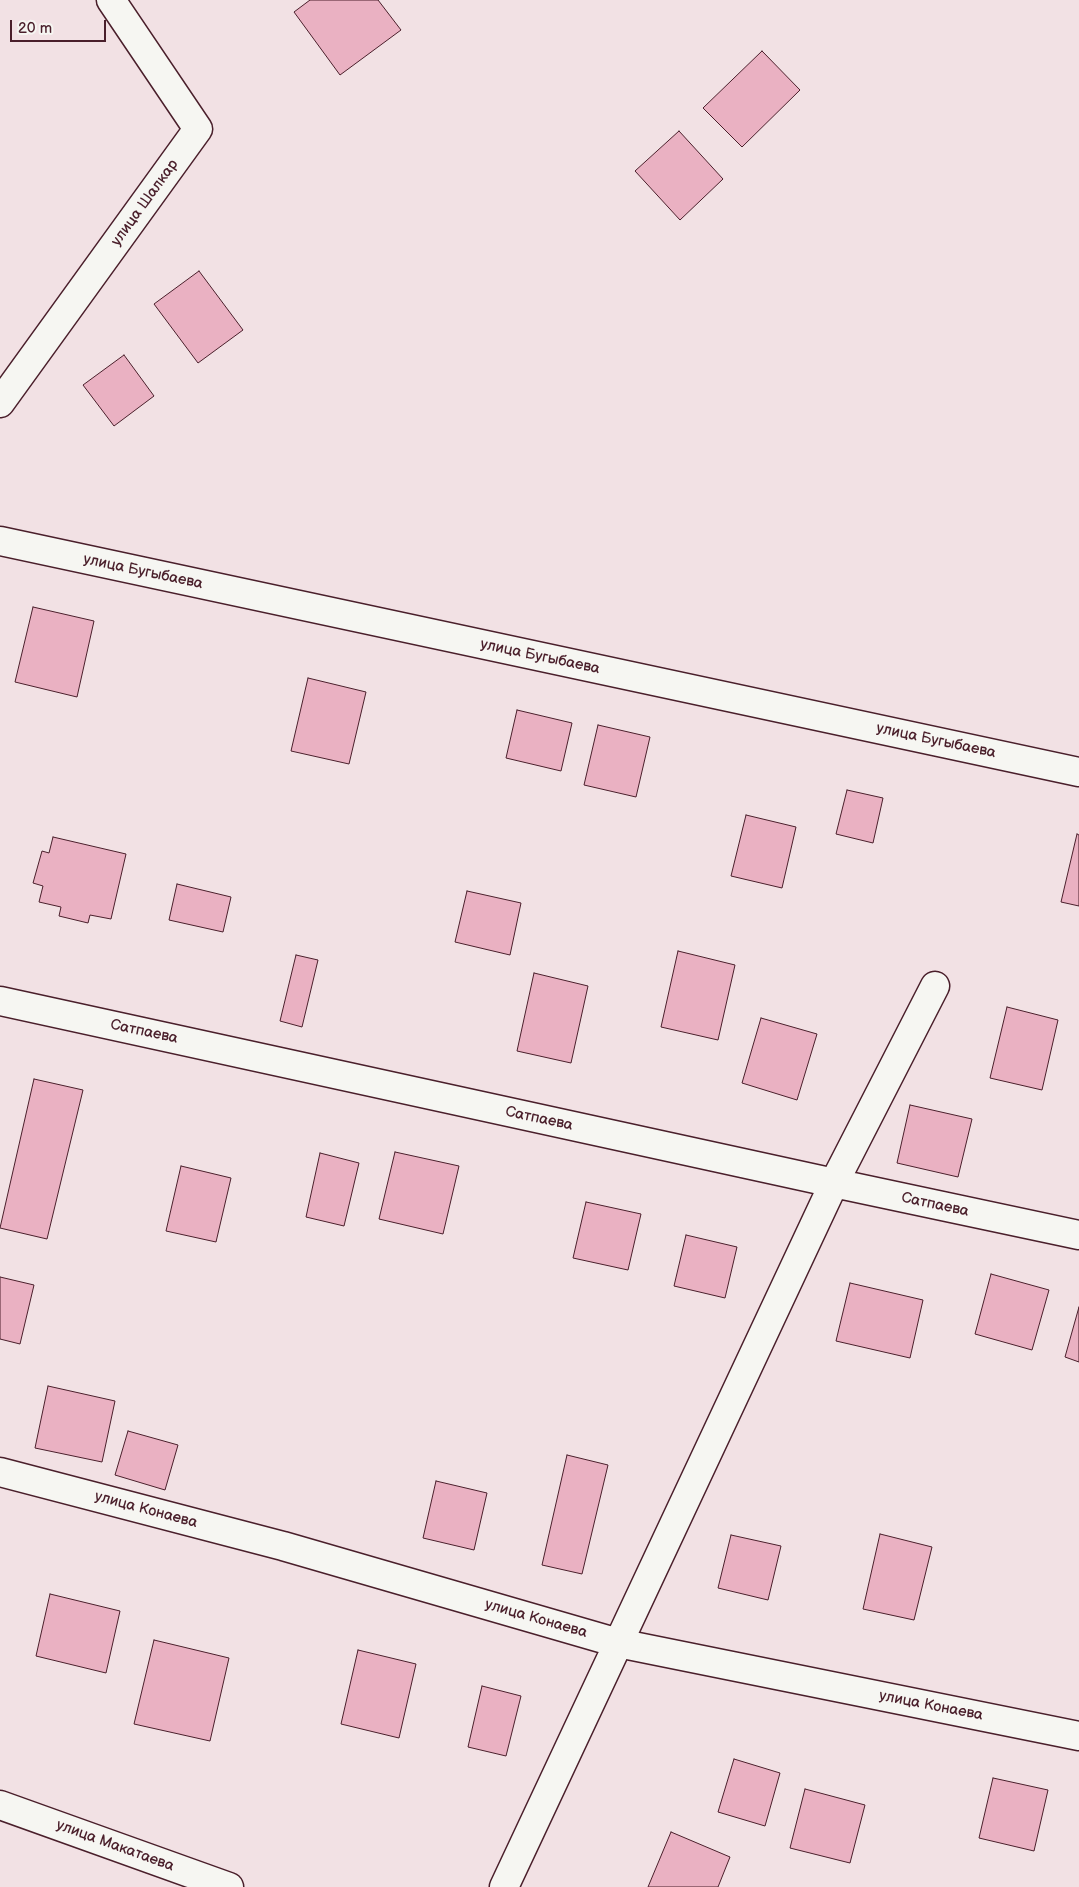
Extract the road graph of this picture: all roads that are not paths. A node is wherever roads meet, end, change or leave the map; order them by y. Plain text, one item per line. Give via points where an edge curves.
1 (114, 1) edge
2 (0, 403) edge
3 (0, 541) edge
4 (1079, 772) edge
5 (934, 986) dead end
6 (0, 1001) edge
7 (834, 1183) junction
8 (1079, 1235) edge
9 (0, 1472) edge
10 (618, 1643) junction
11 (1079, 1736) edge
12 (0, 1805) edge
13 (229, 1887) edge
14 (504, 1887) edge

1 - 2 street, улица Шалкар via 198,129
3 - 4 street, улица Бугыбаева
5 - 7 street
6 - 7 street, Сатпаева
7 - 8 street, Сатпаева
7 - 10 street
9 - 10 street, улица Конаева via 283,1546
10 - 11 street, улица Конаева
10 - 14 street
12 - 13 street, улица Макатаева

